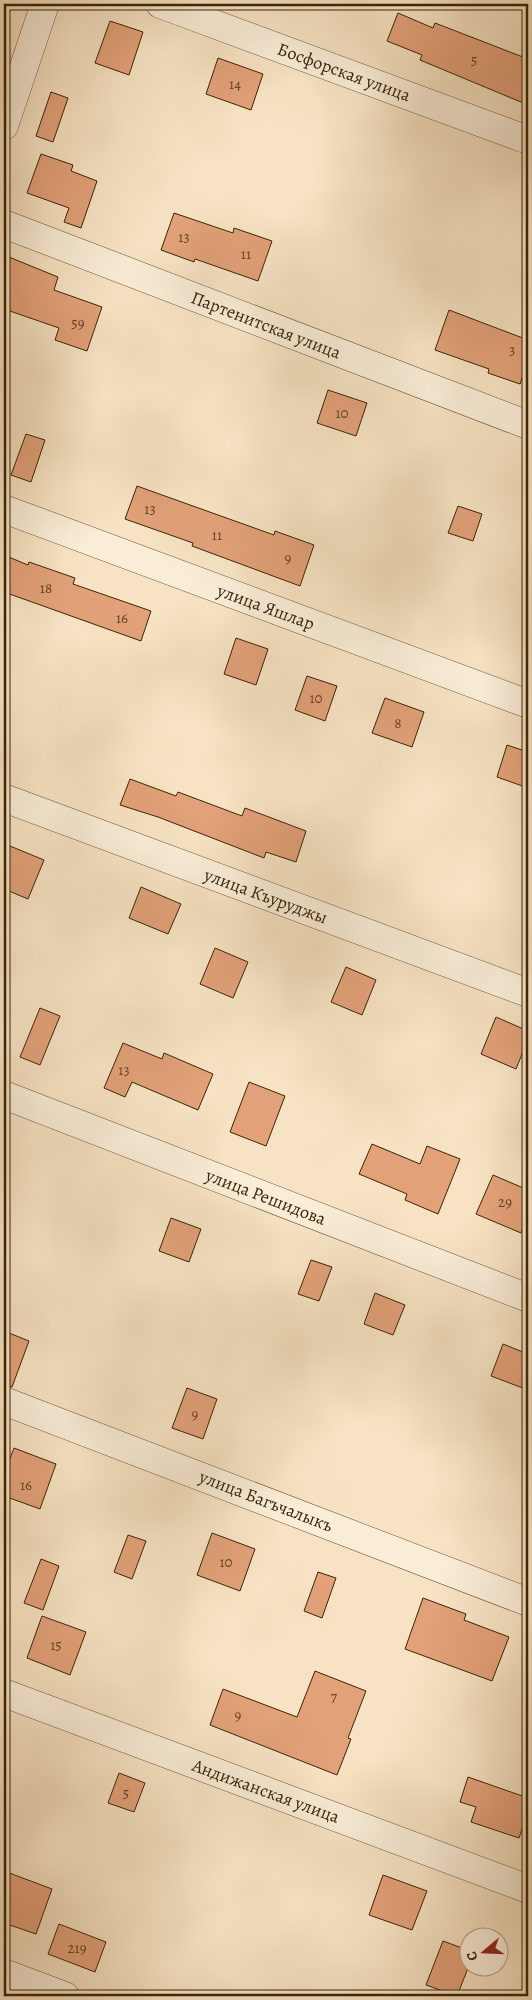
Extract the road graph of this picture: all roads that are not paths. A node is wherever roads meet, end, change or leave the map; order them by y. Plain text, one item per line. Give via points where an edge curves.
1 (45, 4) edge
2 (160, 4) edge
3 (4, 126) edge
4 (528, 140) edge
5 (4, 224) edge
6 (528, 425) edge
7 (4, 509) edge
8 (528, 704) edge
9 (4, 798) edge
10 (528, 993) edge
11 (4, 1095) edge
12 (528, 1298) edge
13 (4, 1401) edge
14 (528, 1602) edge
15 (4, 1693) edge
16 (528, 1889) edge
17 (4, 1973) edge
18 (65, 1996) edge

1 - 3 street
2 - 4 street, Босфорская улица
5 - 6 street, Партенитская улица
7 - 8 street, улица Яшлар
9 - 10 street, улица Къуруджы
11 - 12 street, улица Решидова
13 - 14 street, улица Багъчалыкъ
15 - 16 street, Андижанская улица
17 - 18 street

